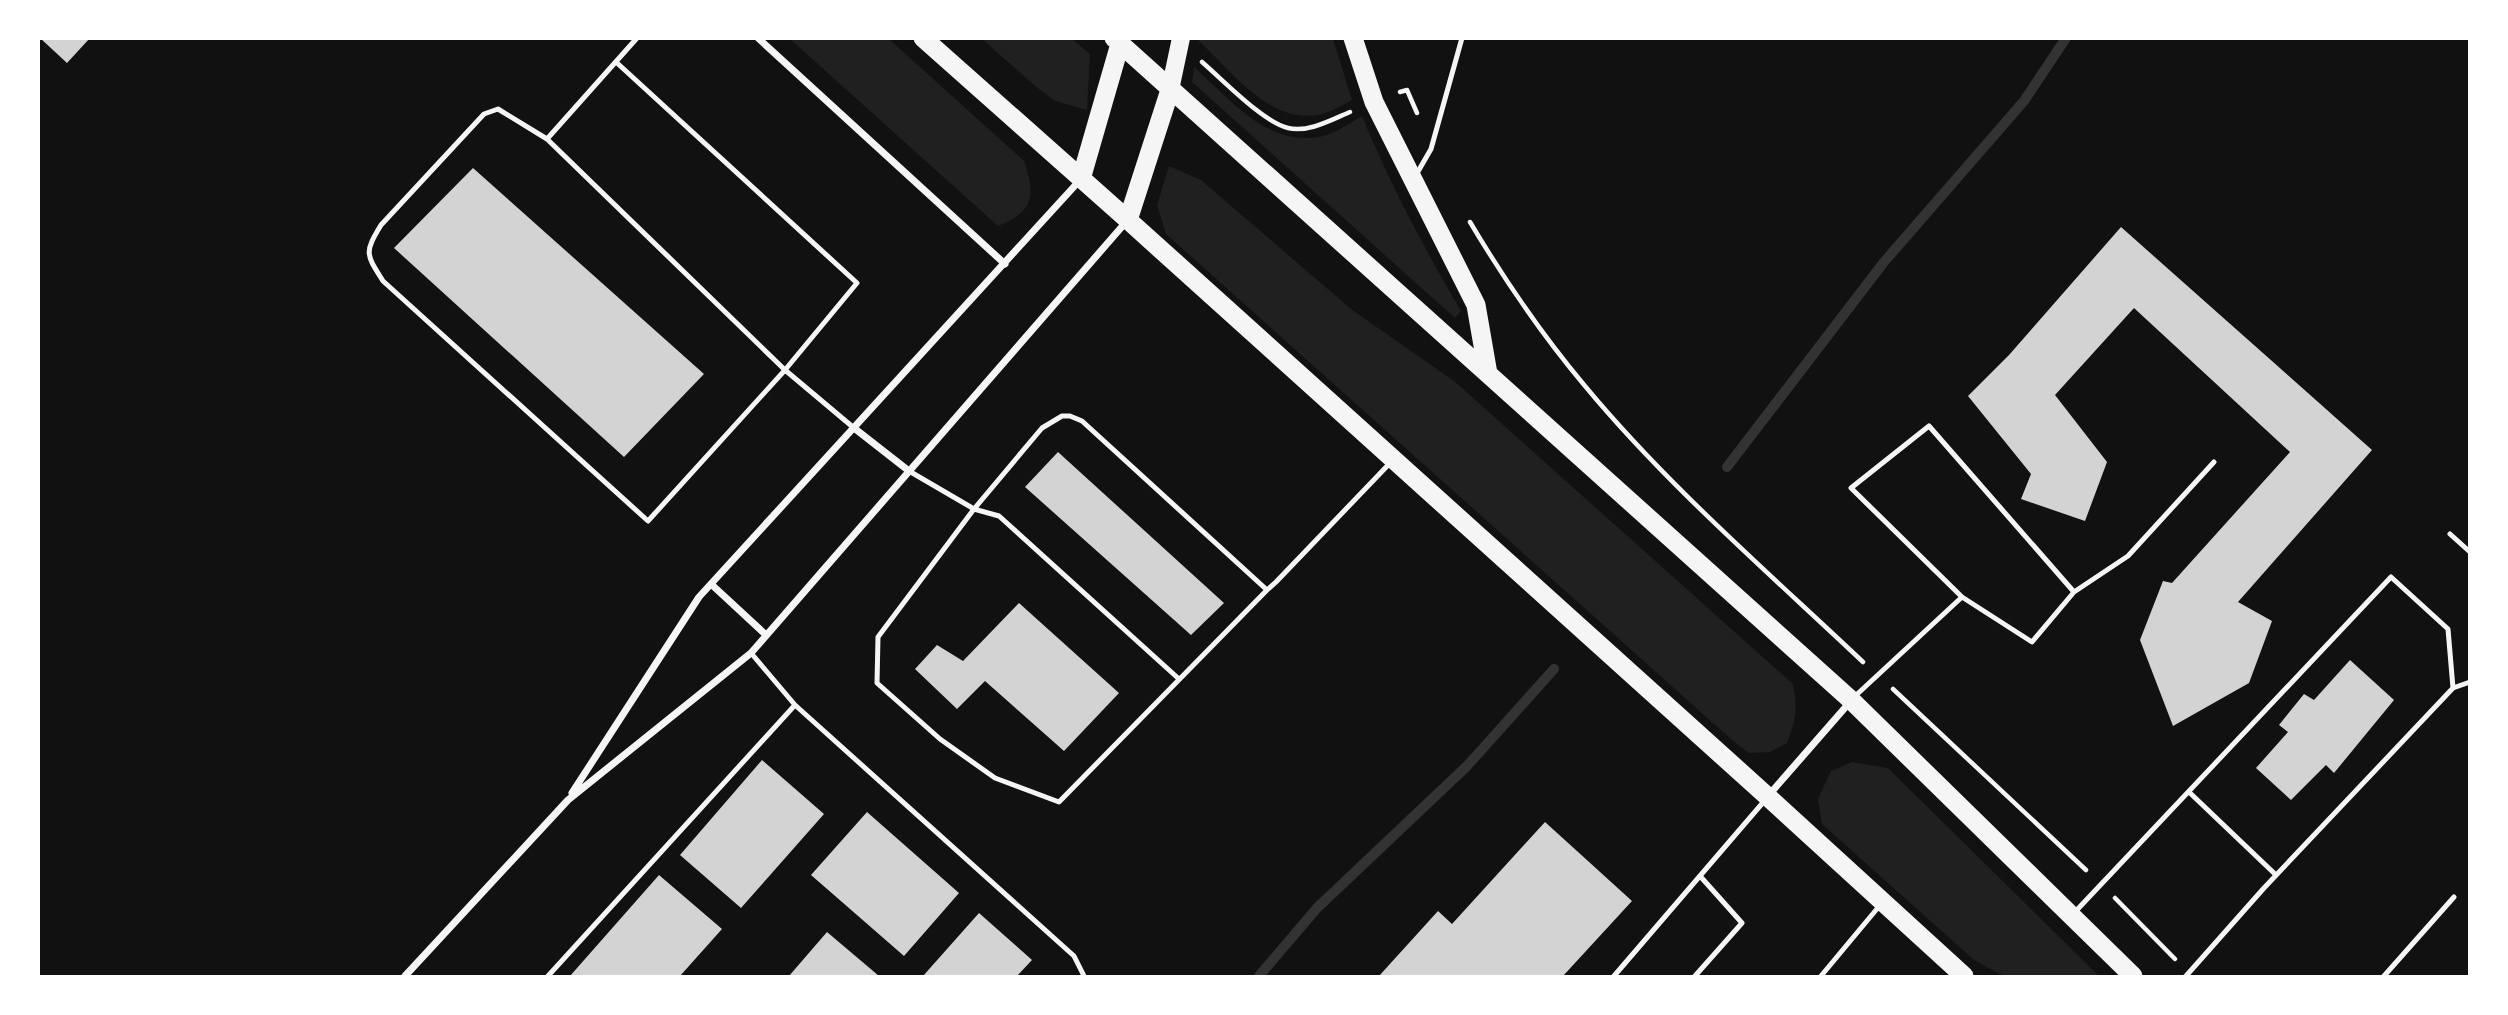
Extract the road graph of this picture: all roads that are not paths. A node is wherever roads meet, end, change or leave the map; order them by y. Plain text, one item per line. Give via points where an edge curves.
1 (637, 38) edge
2 (758, 38) edge
3 (923, 38) edge
4 (1353, 38) edge
5 (1462, 38) edge
6 (1118, 40) edge
7 (1181, 41) edge
8 (615, 62) junction
9 (1170, 90) junction
10 (547, 139) junction
11 (1081, 179) junction
12 (1413, 181) junction
13 (1128, 220) junction
14 (1005, 264) junction
15 (785, 370) junction
16 (1488, 374) junction
17 (855, 428) junction
18 (1394, 460) junction
19 (2214, 462) dead end
20 (909, 471) junction
21 (974, 509) junction
22 (2450, 534) dead end
23 (2469, 552) edge
24 (711, 584) junction
25 (1267, 590) junction
26 (2074, 592) junction
27 (1962, 597) junction
28 (766, 635) junction
29 (751, 653) junction
30 (1179, 680) junction
31 (2469, 682) edge
32 (2453, 688) junction
33 (1851, 700) junction
34 (795, 705) junction
35 (2189, 792) junction
36 (1768, 797) junction
37 (568, 800) junction
38 (2276, 875) junction
39 (1700, 876) junction
40 (2454, 897) dead end
41 (1883, 901) junction
42 (2071, 915) junction
43 (2188, 975) edge
44 (405, 976) edge
45 (548, 976) edge
46 (1084, 976) edge
47 (1614, 976) edge
48 (1695, 976) edge
49 (1821, 976) edge
50 (1964, 976) edge
51 (2133, 976) edge
52 (2384, 976) edge

1 - 8 lane
2 - 14 street
3 - 11 highway
4 - 12 highway via 1374,102
5 - 12 lane via 1431,149
6 - 9 highway
6 - 11 highway
7 - 9 main road
8 - 10 lane
8 - 15 lane via 858,283
9 - 13 highway
9 - 16 highway
10 - 15 lane
10 - 15 lane via 498,109 484,114 381,225 368,246 370,261 383,281 648,521
11 - 13 highway
11 - 14 street
12 - 16 highway via 1476,304
13 - 18 highway
13 - 20 street
14 - 17 street
15 - 17 lane
16 - 33 highway
17 - 20 street
17 - 24 street
18 - 25 lane
18 - 36 highway
19 - 26 lane via 2128,556
20 - 21 lane
20 - 28 street
21 - 25 lane via 1042,428 1070,416 1082,421
21 - 30 lane via 999,516
21 - 30 lane via 878,637 877,683 940,739 995,778 1059,802
22 - 23 lane
24 - 28 street
24 - 37 street
25 - 30 lane
26 - 27 lane via 2032,642
26 - 27 lane via 1929,426 1851,488
27 - 33 lane
28 - 29 street
29 - 34 lane
29 - 37 street
31 - 32 lane
32 - 35 lane via 2448,629 2391,577
32 - 38 lane
33 - 36 street
33 - 42 highway
34 - 45 lane
34 - 46 lane via 1074,956
35 - 38 lane
35 - 42 lane
36 - 39 lane
36 - 41 highway
37 - 44 street
38 - 43 lane
39 - 47 lane
39 - 48 lane via 1742,923
40 - 52 lane
41 - 49 lane
41 - 50 highway
42 - 51 highway

